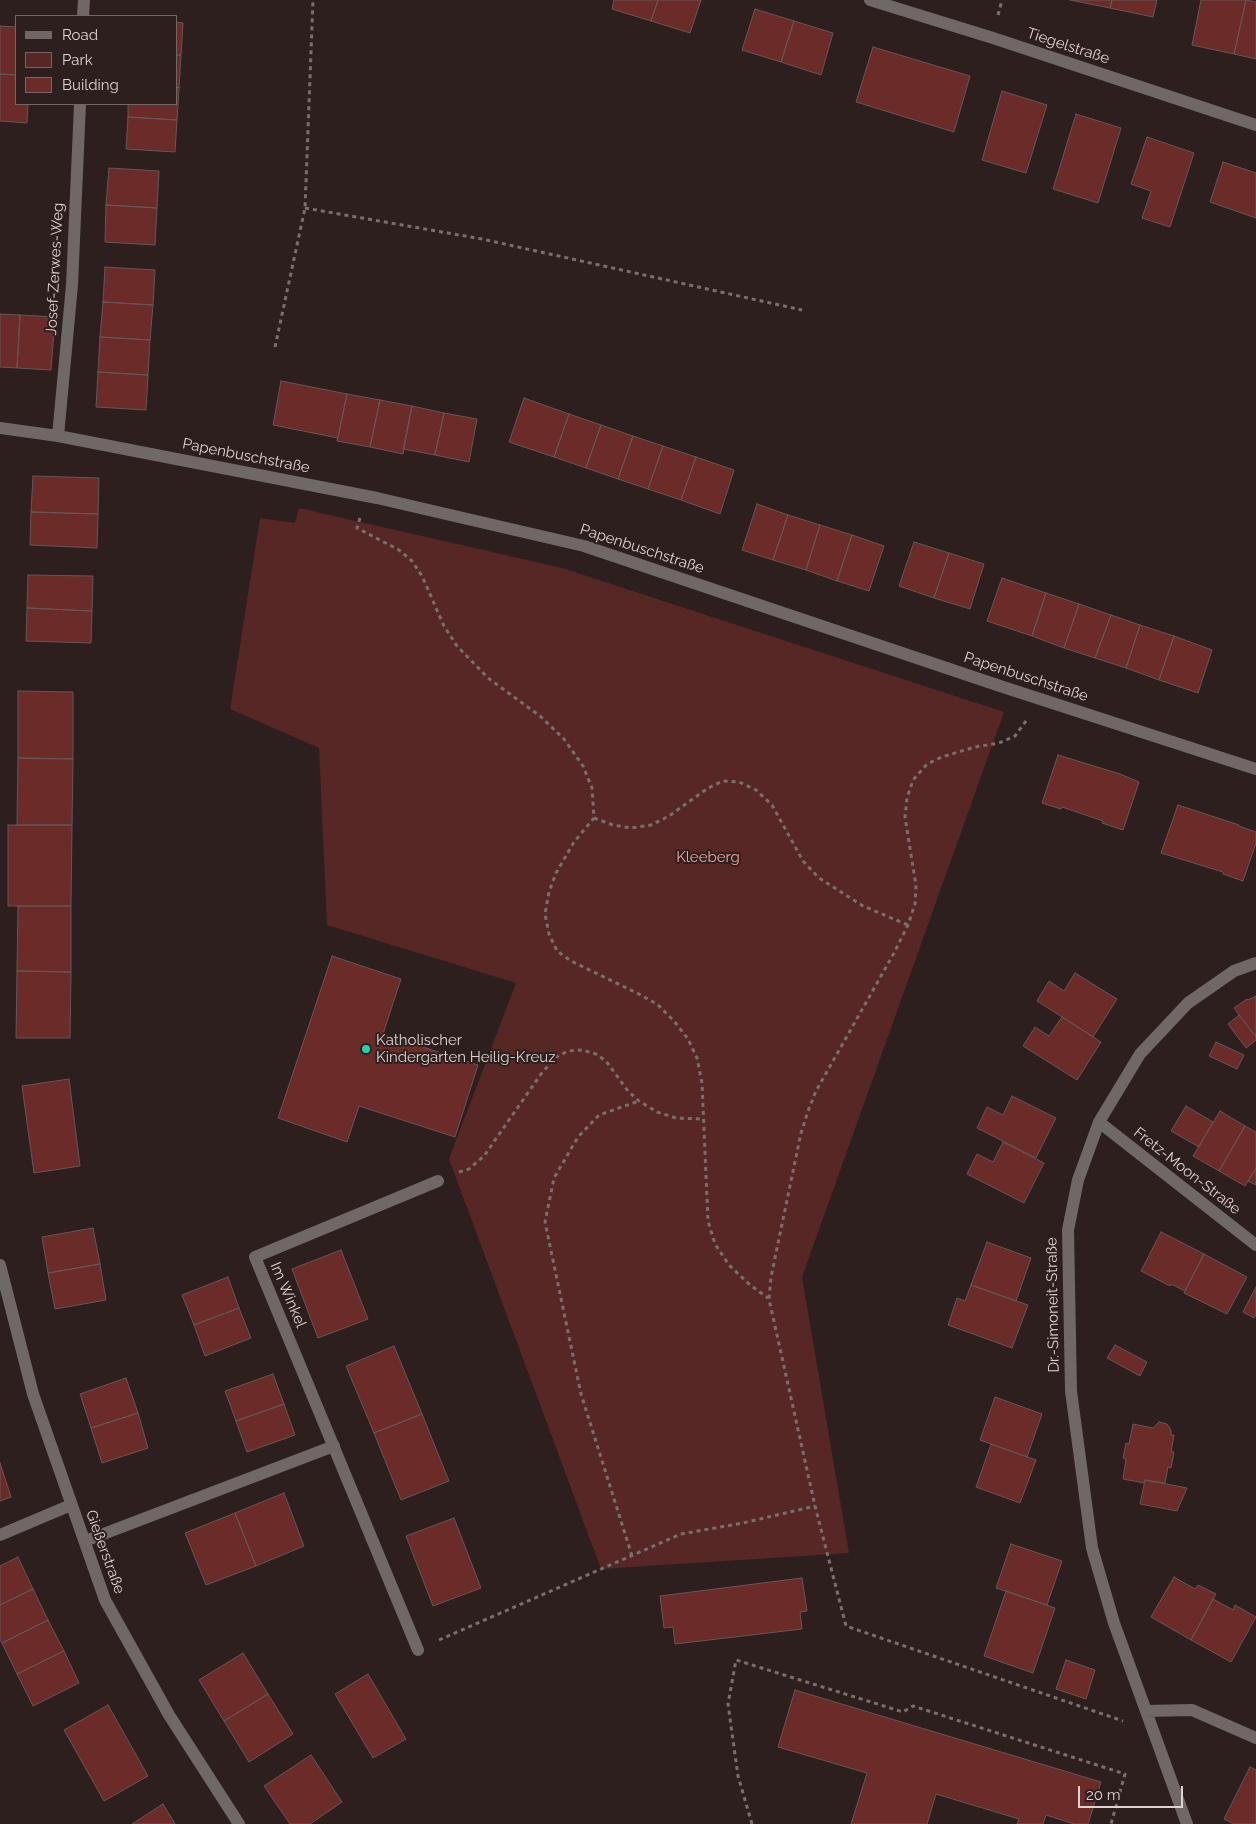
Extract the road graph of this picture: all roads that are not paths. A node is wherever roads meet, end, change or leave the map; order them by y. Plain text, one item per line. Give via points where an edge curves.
1 (84, 0) edge
2 (870, 0) edge
3 (83, 15) edge
4 (80, 105) edge
5 (1256, 125) edge
6 (0, 428) edge
7 (58, 436) junction
8 (1256, 769) edge
9 (1256, 963) edge
10 (1098, 1122) junction
11 (438, 1181) road end
12 (1256, 1245) edge
13 (0, 1265) edge
14 (334, 1446) junction
15 (71, 1505) junction
16 (0, 1535) edge
17 (85, 1541) junction
18 (418, 1650) dead end
19 (1146, 1711) junction
20 (1256, 1738) edge
21 (239, 1824) edge
22 (1187, 1824) edge

1 - 3 street
2 - 5 street, Tiegelstraße
4 - 7 street, Josef-Zerwes-Weg via 72,285
6 - 7 street, Papenbuschstraße
7 - 8 street, Papenbuschstraße via 364,496 584,546
9 - 10 street, Dr.-Simoneit-Straße via 1234,971 1188,1003 1140,1054
10 - 12 street, Fretz-Moon-Straße
10 - 19 street, Dr.-Simoneit-Straße via 1078,1180 1068,1230 1071,1391 1092,1548 1114,1624
11 - 14 street, Im Winkel via 255,1257
13 - 15 street, Gießerstraße via 32,1394
14 - 17 street
14 - 18 street, Im Winkel
15 - 16 street
15 - 17 street, Gießerstraße
17 - 21 street, Gießerstraße via 105,1600 168,1715
19 - 20 street via 1192,1710
19 - 22 street, Dr.-Simoneit-Straße

